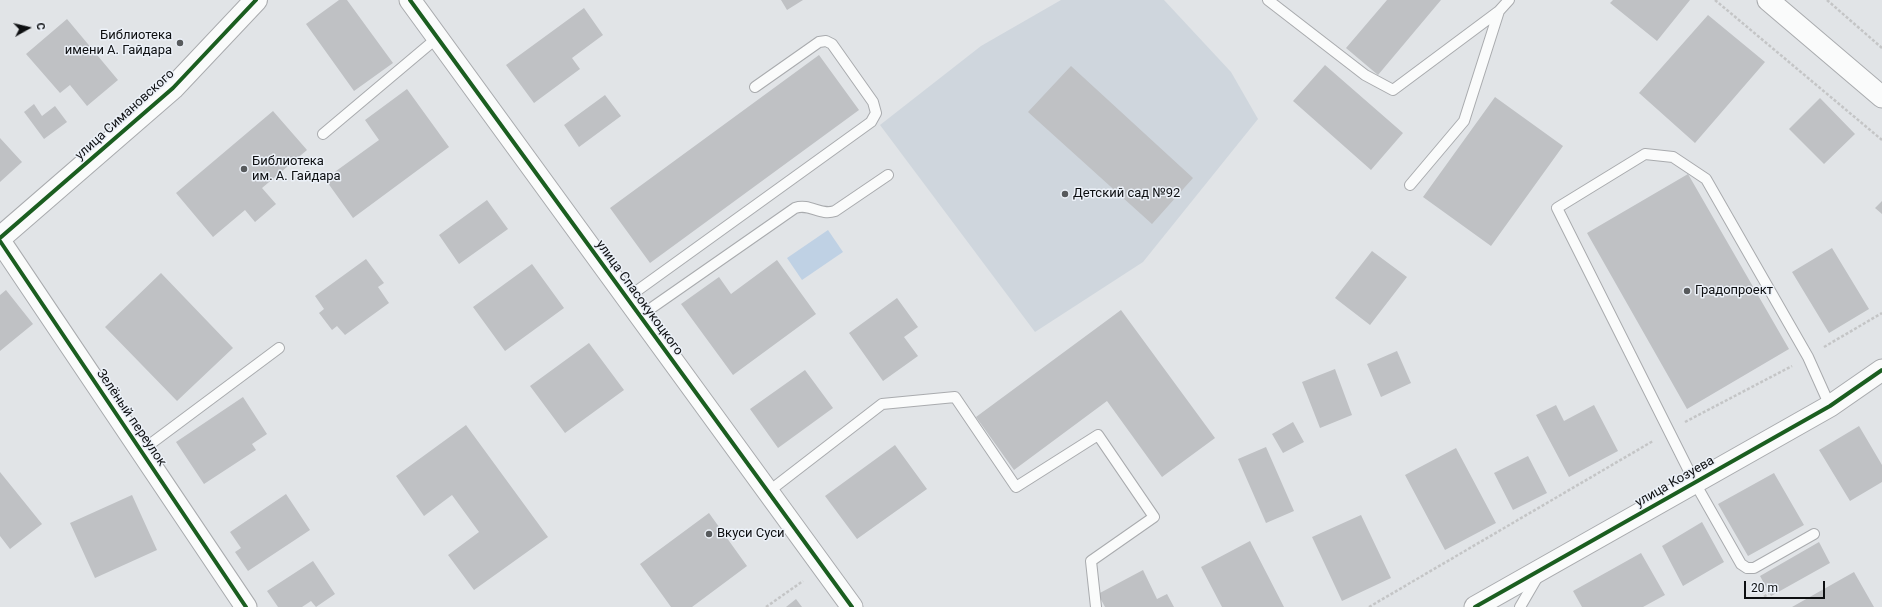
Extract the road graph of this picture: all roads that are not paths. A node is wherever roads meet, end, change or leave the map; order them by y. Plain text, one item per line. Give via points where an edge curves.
1 (256, 0) edge
2 (410, 0) edge
3 (1268, 0) edge
4 (1509, 0) edge
5 (1768, 0) edge
6 (1499, 11) junction
7 (437, 38) junction
8 (755, 87) dead end
9 (1882, 97) edge
10 (323, 134) dead end
11 (888, 175) dead end
12 (1410, 185) dead end
13 (0, 239) edge
14 (627, 298) junction
15 (640, 316) junction
16 (279, 348) dead end
17 (1882, 370) edge
18 (1830, 406) junction
19 (141, 451) junction
20 (1695, 483) junction
21 (768, 492) junction
22 (1814, 534) dead end
23 (1542, 569) junction
24 (246, 607) edge
25 (852, 607) edge
26 (1096, 607) edge
27 (1475, 607) edge
28 (1520, 607) edge

1 - 13 street, улица Симановского via 173,88
2 - 7 street, улица Спасокукоцкого
3 - 6 lane via 1365,75 1393,90
4 - 6 lane
5 - 9 street
6 - 12 lane via 1464,121
7 - 10 lane
7 - 14 street, улица Спасокукоцкого
8 - 14 lane via 819,42 826,40 832,44 873,102 876,113 871,122
11 - 15 lane via 828,214 808,206 794,208
13 - 19 street, Зелёный переулок
14 - 15 street, улица Спасокукоцкого
15 - 21 street, улица Спасокукоцкого
16 - 19 lane
17 - 18 street, улица Козуева
18 - 20 street, улица Козуева
18 - 20 lane via 1808,358 1706,179 1673,158 1645,154 1557,208
19 - 24 street, Зелёный переулок
20 - 22 lane via 1741,564 1747,568 1754,568
20 - 23 street, улица Козуева
21 - 25 street, улица Спасокукоцкого
21 - 26 lane via 882,404 955,397 1016,487 1098,435 1154,517 1091,561
23 - 27 street, улица Козуева
23 - 28 lane

